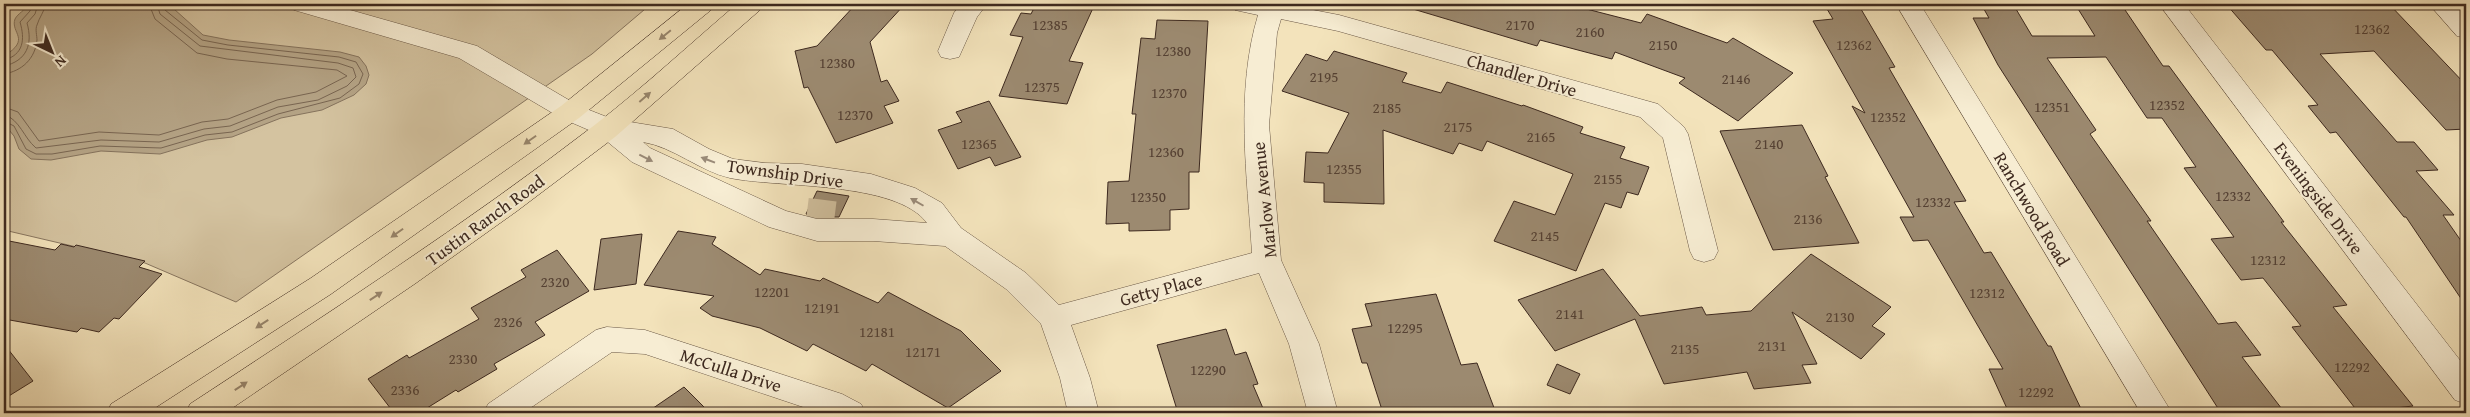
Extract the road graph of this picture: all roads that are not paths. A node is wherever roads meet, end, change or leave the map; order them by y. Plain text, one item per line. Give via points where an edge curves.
1 (302, 4) edge
2 (703, 4) edge
3 (752, 4) edge
4 (974, 4) edge
5 (1243, 4) edge
6 (1908, 4) edge
7 (2171, 4) edge
8 (2441, 4) edge
9 (1272, 9) junction
10 (2466, 30) edge
11 (950, 51) dead end
12 (570, 112) junction
13 (608, 128) junction
14 (807, 212) tunnel mouth
15 (839, 216) tunnel mouth
16 (779, 220) junction
17 (862, 231) junction
18 (951, 236) junction
19 (1704, 251) dead end
20 (1267, 260) junction
21 (1054, 318) junction
22 (2466, 391) edge
23 (122, 413) edge
24 (201, 413) edge
25 (499, 413) edge
26 (850, 413) edge
27 (1083, 413) edge
28 (1322, 413) edge
29 (2157, 413) edge

1 - 12 street via 468,52
2 -> 12 main road
13 -> 3 main road, Tustin Ranch Road
4 - 11 street via 966,13
5 - 9 street, Chandler Drive
6 - 29 street, Ranchwood Road
7 - 22 street, Eveningside Drive
8 - 10 street
9 - 19 street, Chandler Drive via 1347,25 1650,110 1675,134
9 - 20 street, Marlow Avenue via 1265,33 1256,125
12 - 13 street, Township Drive
12 -> 23 main road via 321,286
13 -> 16 street, Township Drive via 640,155
18 -> 13 street, Township Drive via 932,210 897,192 871,184 802,174 730,168 664,136
24 -> 13 main road, Tustin Ranch Road via 464,236
14 - 16 street, Township Drive
15 - 17 street, Township Drive
16 - 17 street, Township Drive via 817,230
17 - 18 street, Township Drive
18 - 21 street, Township Drive via 1016,281
20 - 21 street, Getty Place
20 - 28 street, Marlow Avenue via 1304,344
21 - 27 street, Township Drive via 1075,378
25 - 26 street, McCulla Drive via 608,339 645,342 842,406

